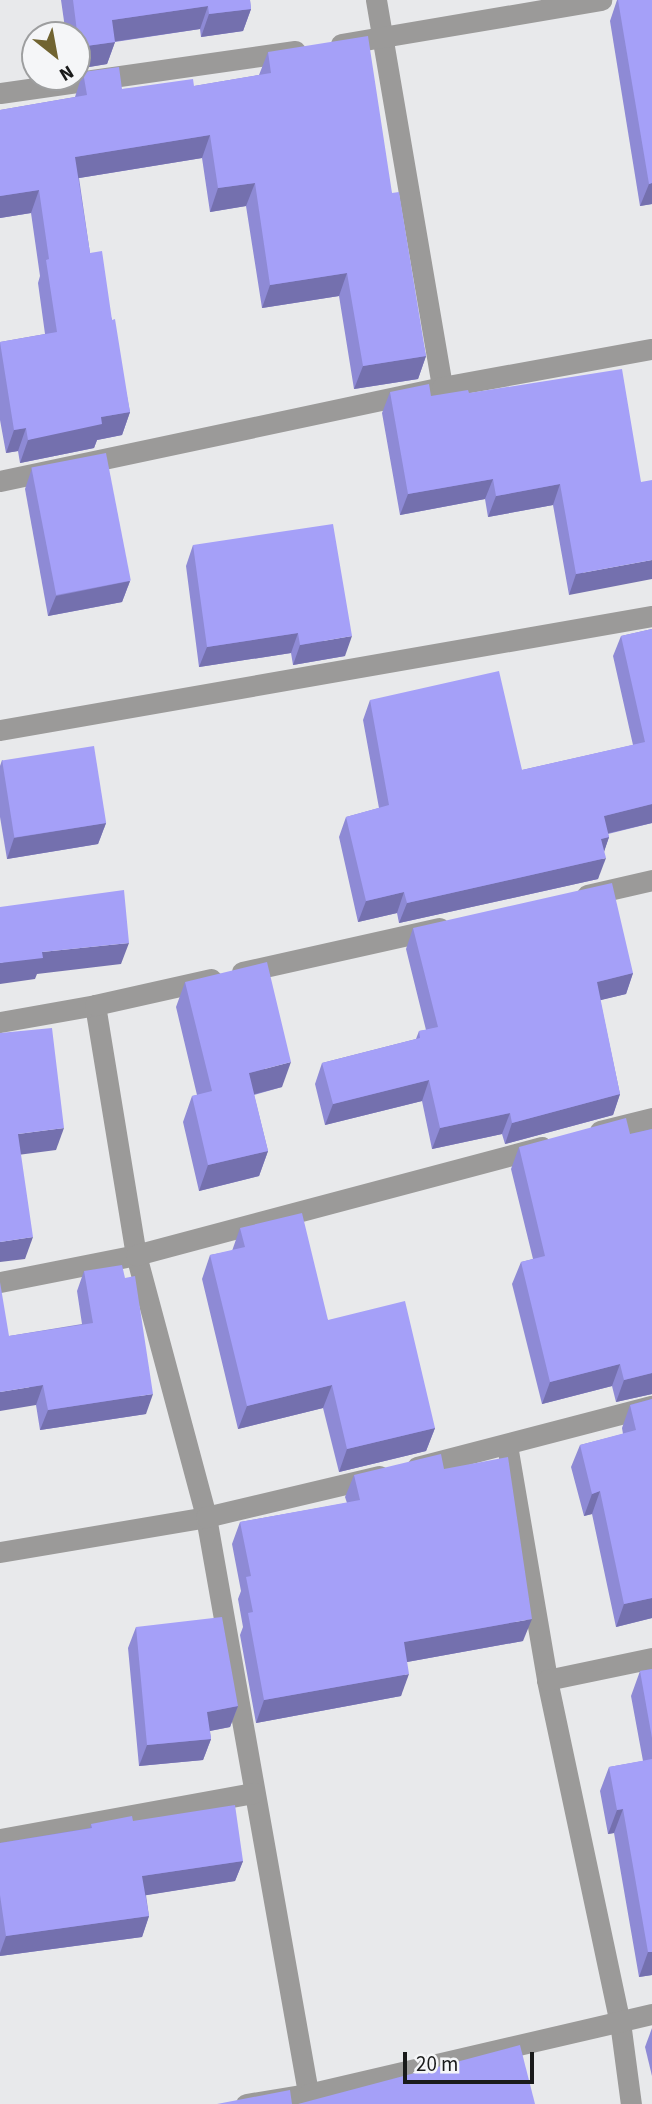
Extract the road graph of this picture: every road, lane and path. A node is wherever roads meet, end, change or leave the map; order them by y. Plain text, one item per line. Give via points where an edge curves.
1 (376, 0) edge
2 (601, 0) edge
3 (383, 38) junction
4 (0, 93) edge
5 (652, 349) edge
6 (442, 387) junction
7 (0, 481) edge
8 (652, 616) edge
9 (0, 730) edge
10 (652, 880) edge
11 (570, 899) edge
12 (462, 923) edge
13 (95, 1005) junction
14 (0, 1022) edge
15 (652, 1118) edge
16 (586, 1135) edge
17 (559, 1142) edge
18 (136, 1255) junction
19 (0, 1282) edge
20 (652, 1406) edge
21 (508, 1445) junction
22 (206, 1517) junction
23 (0, 1552) edge
24 (652, 1658) edge
25 (547, 1679) junction
26 (254, 1793) junction
27 (0, 1839) edge
28 (652, 2014) edge
29 (620, 2022) junction
30 (309, 2099) edge
31 (246, 2104) edge
32 (631, 2104) edge

1 - 3 street
2 - 3 street
3 - 4 street
3 - 6 street
5 - 6 street
6 - 7 street
8 - 9 street
10 - 11 street
12 - 13 street
13 - 14 street
13 - 18 street
15 - 16 street
17 - 18 street
18 - 19 street
18 - 22 street
20 - 21 street
21 - 22 street
21 - 25 street
22 - 23 street
22 - 26 street
24 - 25 street
25 - 29 street
26 - 27 street
26 - 30 street
28 - 29 street
29 - 30 street
29 - 32 street
30 - 31 street

